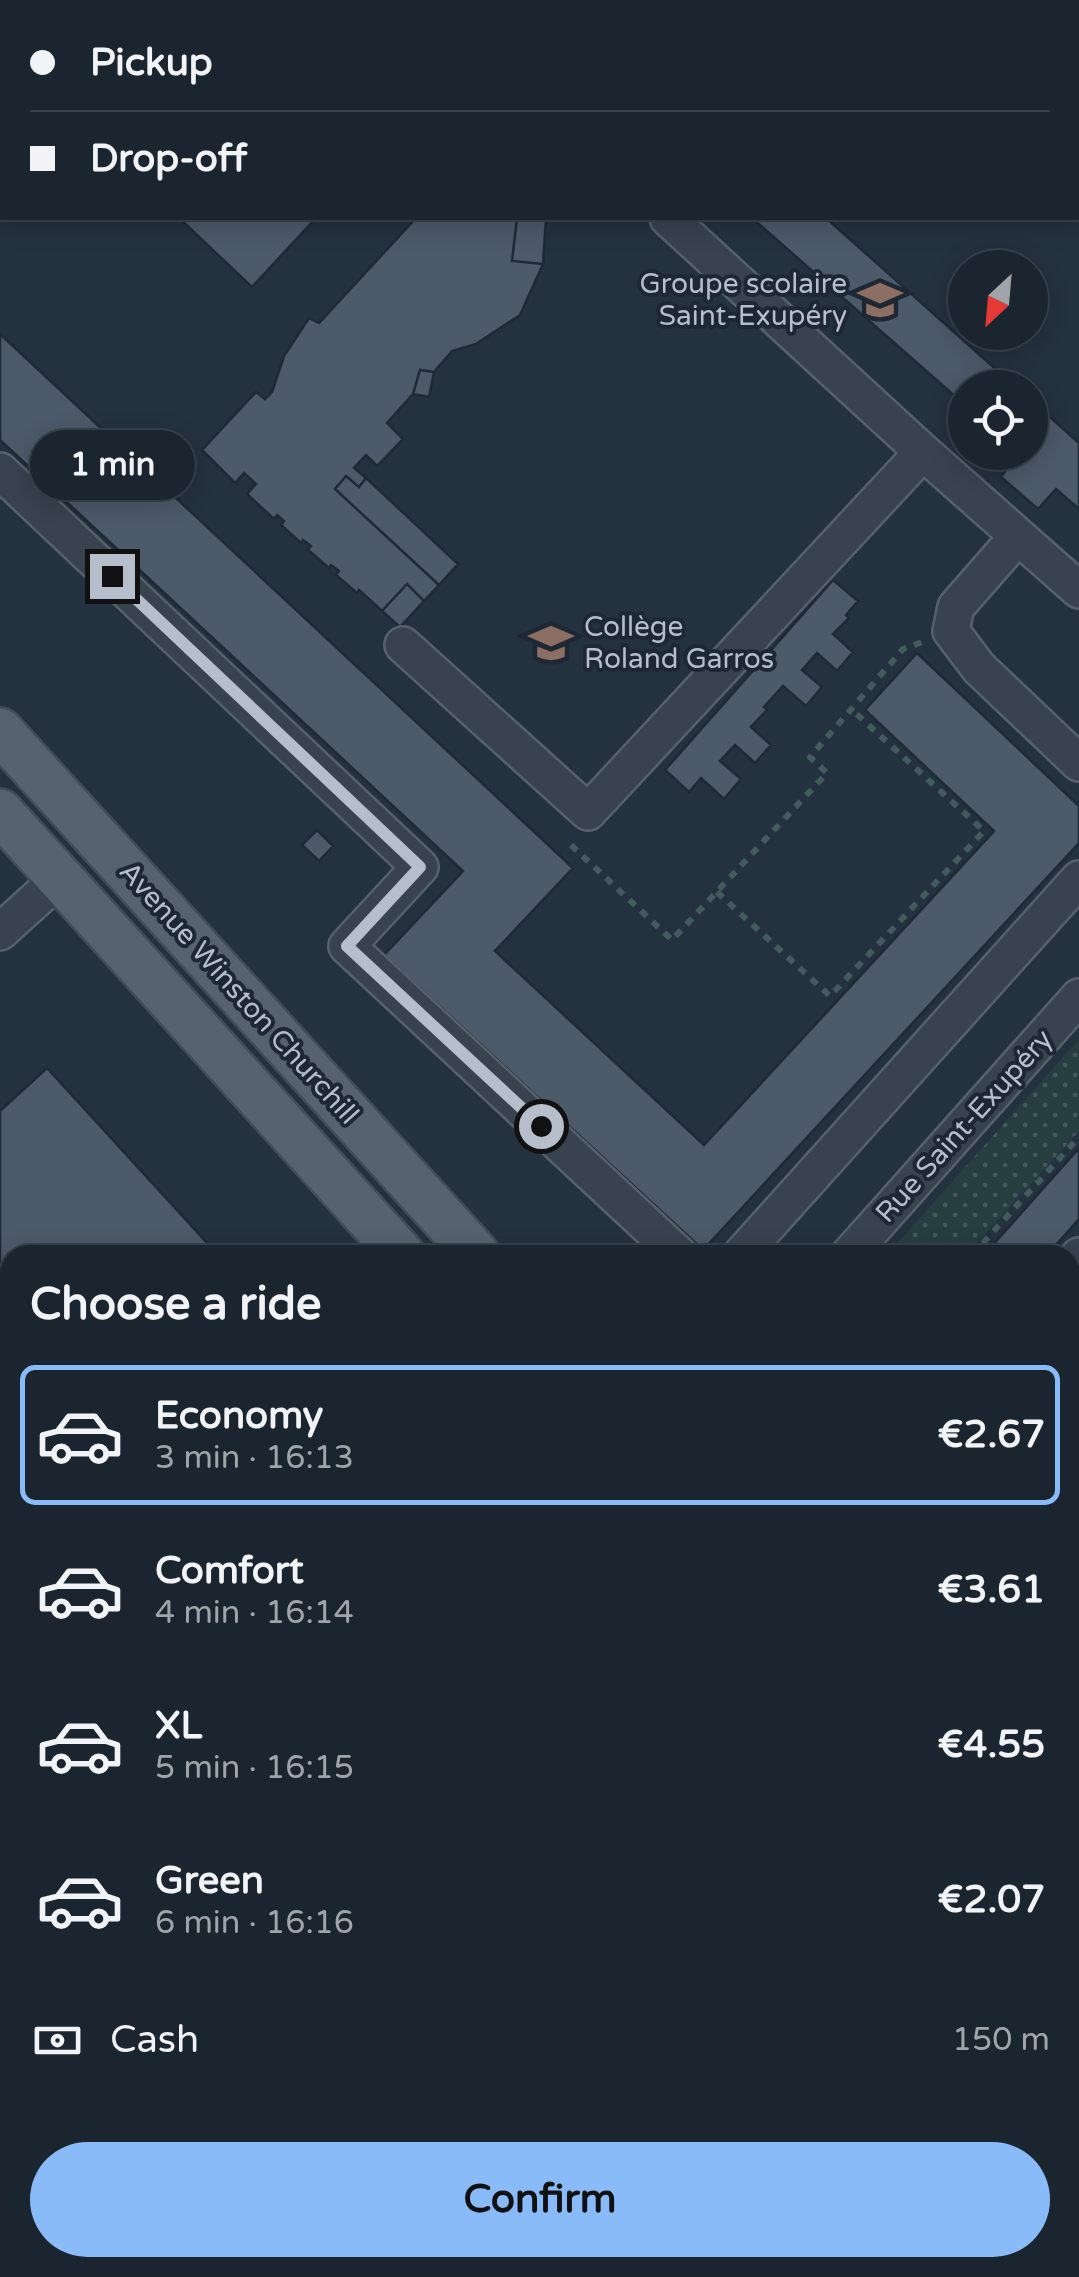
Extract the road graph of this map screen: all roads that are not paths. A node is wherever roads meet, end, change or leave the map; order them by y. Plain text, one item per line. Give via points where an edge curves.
1 (670, 220) edge
2 (923, 452) junction
3 (0, 471) edge
4 (1018, 536) junction
5 (1079, 590) edge
6 (403, 644) dead end
7 (0, 731) edge
8 (1079, 763) edge
9 (0, 812) edge
10 (61, 877) junction
11 (1079, 879) edge
12 (0, 932) edge
13 (1079, 997) edge
14 (393, 1245) edge
15 (468, 1245) edge
16 (668, 1245) edge
17 (751, 1245) edge
18 (858, 1245) edge

1 - 2 street
2 - 4 street
2 - 6 street via 588,812
3 - 16 street via 420,867 347,946
4 - 5 street
4 - 8 street via 956,606 951,631 979,668
7 - 15 main road, Avenue Winston Churchill
9 - 10 main road, Avenue Winston Churchill
10 - 12 street
10 - 14 main road, Avenue Winston Churchill
11 - 17 street
13 - 18 street, Rue Saint-Exupéry

